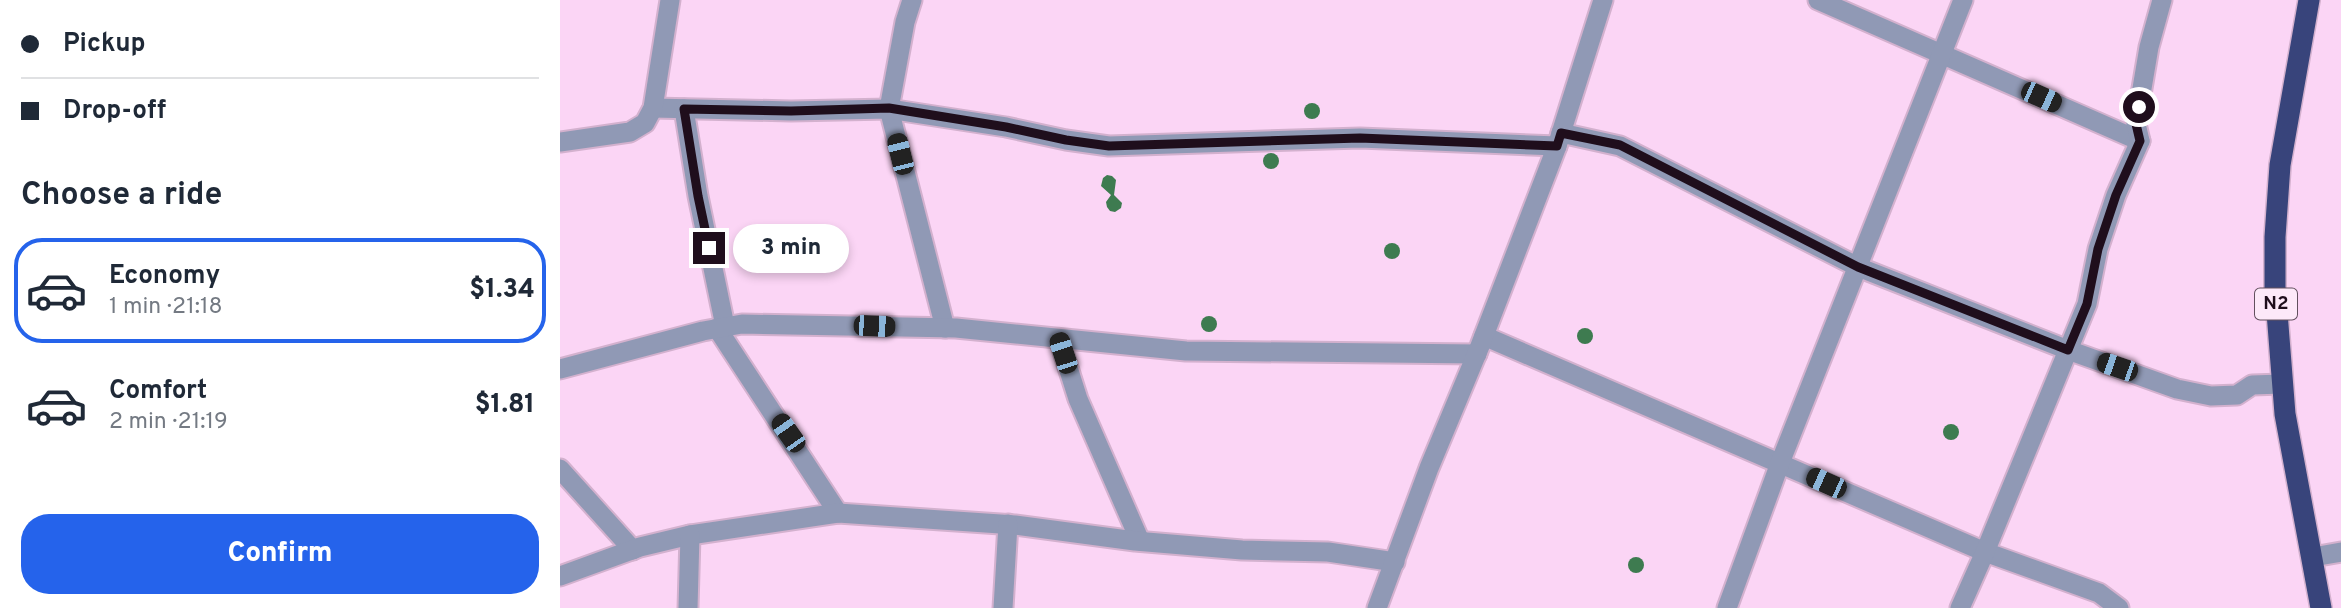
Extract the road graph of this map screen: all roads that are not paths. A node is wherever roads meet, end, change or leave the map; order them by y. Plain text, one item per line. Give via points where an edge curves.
1 (670, 0) edge
2 (912, 0) edge
3 (1603, 0) edge
4 (1818, 0) edge
5 (1963, 0) edge
6 (2162, 0) edge
7 (2309, 0) edge
8 (1942, 53) junction
9 (653, 108) junction
10 (889, 108) junction
11 (684, 109) junction
12 (1559, 139) junction
13 (2140, 141) junction
14 (560, 142) edge
15 (1858, 267) junction
16 (721, 327) junction
17 (945, 328) junction
18 (1059, 339) junction
19 (1480, 345) junction
20 (2068, 350) junction
21 (560, 369) edge
22 (2282, 384) junction
23 (1780, 463) junction
24 (560, 470) edge
25 (838, 513) junction
26 (1008, 524) junction
27 (690, 535) junction
28 (1140, 541) junction
29 (633, 550) junction
30 (1985, 552) junction
31 (2341, 552) edge
32 (2313, 557) junction
33 (1395, 562) junction
34 (560, 576) edge
35 (688, 608) edge
36 (1003, 608) edge
37 (1377, 608) edge
38 (1727, 608) edge
39 (1960, 608) edge
40 (2119, 608) edge
41 (2321, 608) edge

1 - 9 street
2 - 10 street
3 - 12 street
4 - 8 street
5 - 8 street
6 - 13 street via 2136,124
7 - 22 highway, N2 via 2280,165 2275,287
8 - 13 street
8 - 15 street
9 - 11 street
9 - 14 street via 645,124 630,132
10 - 11 street
10 - 12 street via 1109,146 1360,138
10 - 17 street
11 - 16 street
12 - 15 street via 1620,145
12 - 19 street
13 - 20 street via 2116,195 2098,249 2087,304
15 - 20 street
15 - 23 street
16 - 17 street
16 - 21 street
16 - 25 street
17 - 18 street
18 - 19 street via 1186,351
18 - 28 street via 1078,399
19 - 23 street
19 - 33 street
20 - 22 street via 2201,395 2237,395 2252,385
20 - 30 street
22 - 32 highway, N2
23 - 30 street
23 - 38 street
24 - 29 street
25 - 26 street
25 - 27 street
26 - 28 street
26 - 36 street
27 - 29 street
27 - 35 street
28 - 33 street via 1328,552
29 - 34 street
30 - 39 street
30 - 40 street via 2099,593
31 - 32 street
32 - 41 highway, N2
33 - 37 street

